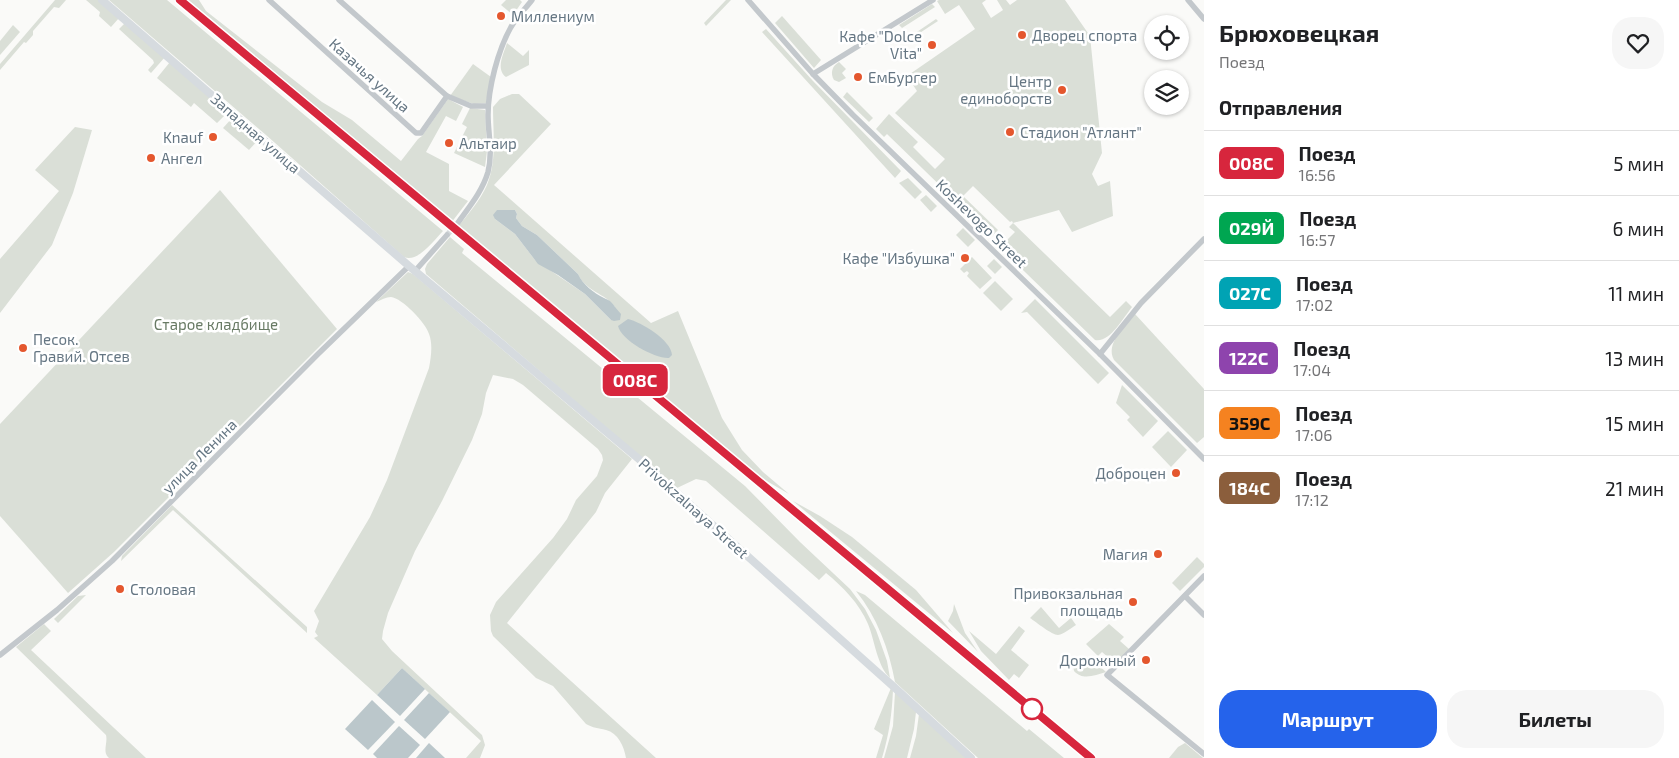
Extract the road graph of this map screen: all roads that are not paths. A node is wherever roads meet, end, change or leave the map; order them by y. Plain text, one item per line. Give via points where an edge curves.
1 (102, 0) edge
2 (270, 0) edge
3 (339, 0) edge
4 (532, 0) edge
5 (748, 0) edge
6 (933, 0) edge
7 (1188, 0) edge
8 (1204, 19) edge
9 (814, 74) junction
10 (447, 96) junction
11 (488, 106) junction
12 (457, 224) tunnel mouth
13 (447, 235) tunnel mouth
14 (1204, 240) edge
15 (412, 269) junction
16 (1100, 354) junction
17 (1204, 459) edge
18 (1204, 576) edge
19 (1185, 596) junction
20 (1204, 616) edge
21 (0, 655) edge
22 (1204, 754) edge
23 (971, 758) edge

1 - 15 main road, Западная улица
2 - 10 street, Казачья улица via 416,133 420,133
3 - 10 street
4 - 11 street via 503,44
5 - 9 street, Koshevogo Street
6 - 9 street
7 - 8 street
9 - 16 street, Koshevogo Street
10 - 11 street via 471,106
11 - 12 street via 488,172 476,198
13 - 15 street, улица Ленина
14 - 16 street via 1141,303
15 - 21 street, улица Ленина via 318,354 112,560 57,610
15 - 23 main road, Privokzalnaya Street via 640,460
16 - 17 street, Koshevogo Street
18 - 19 street
19 - 20 street
19 - 22 street via 1108,675

